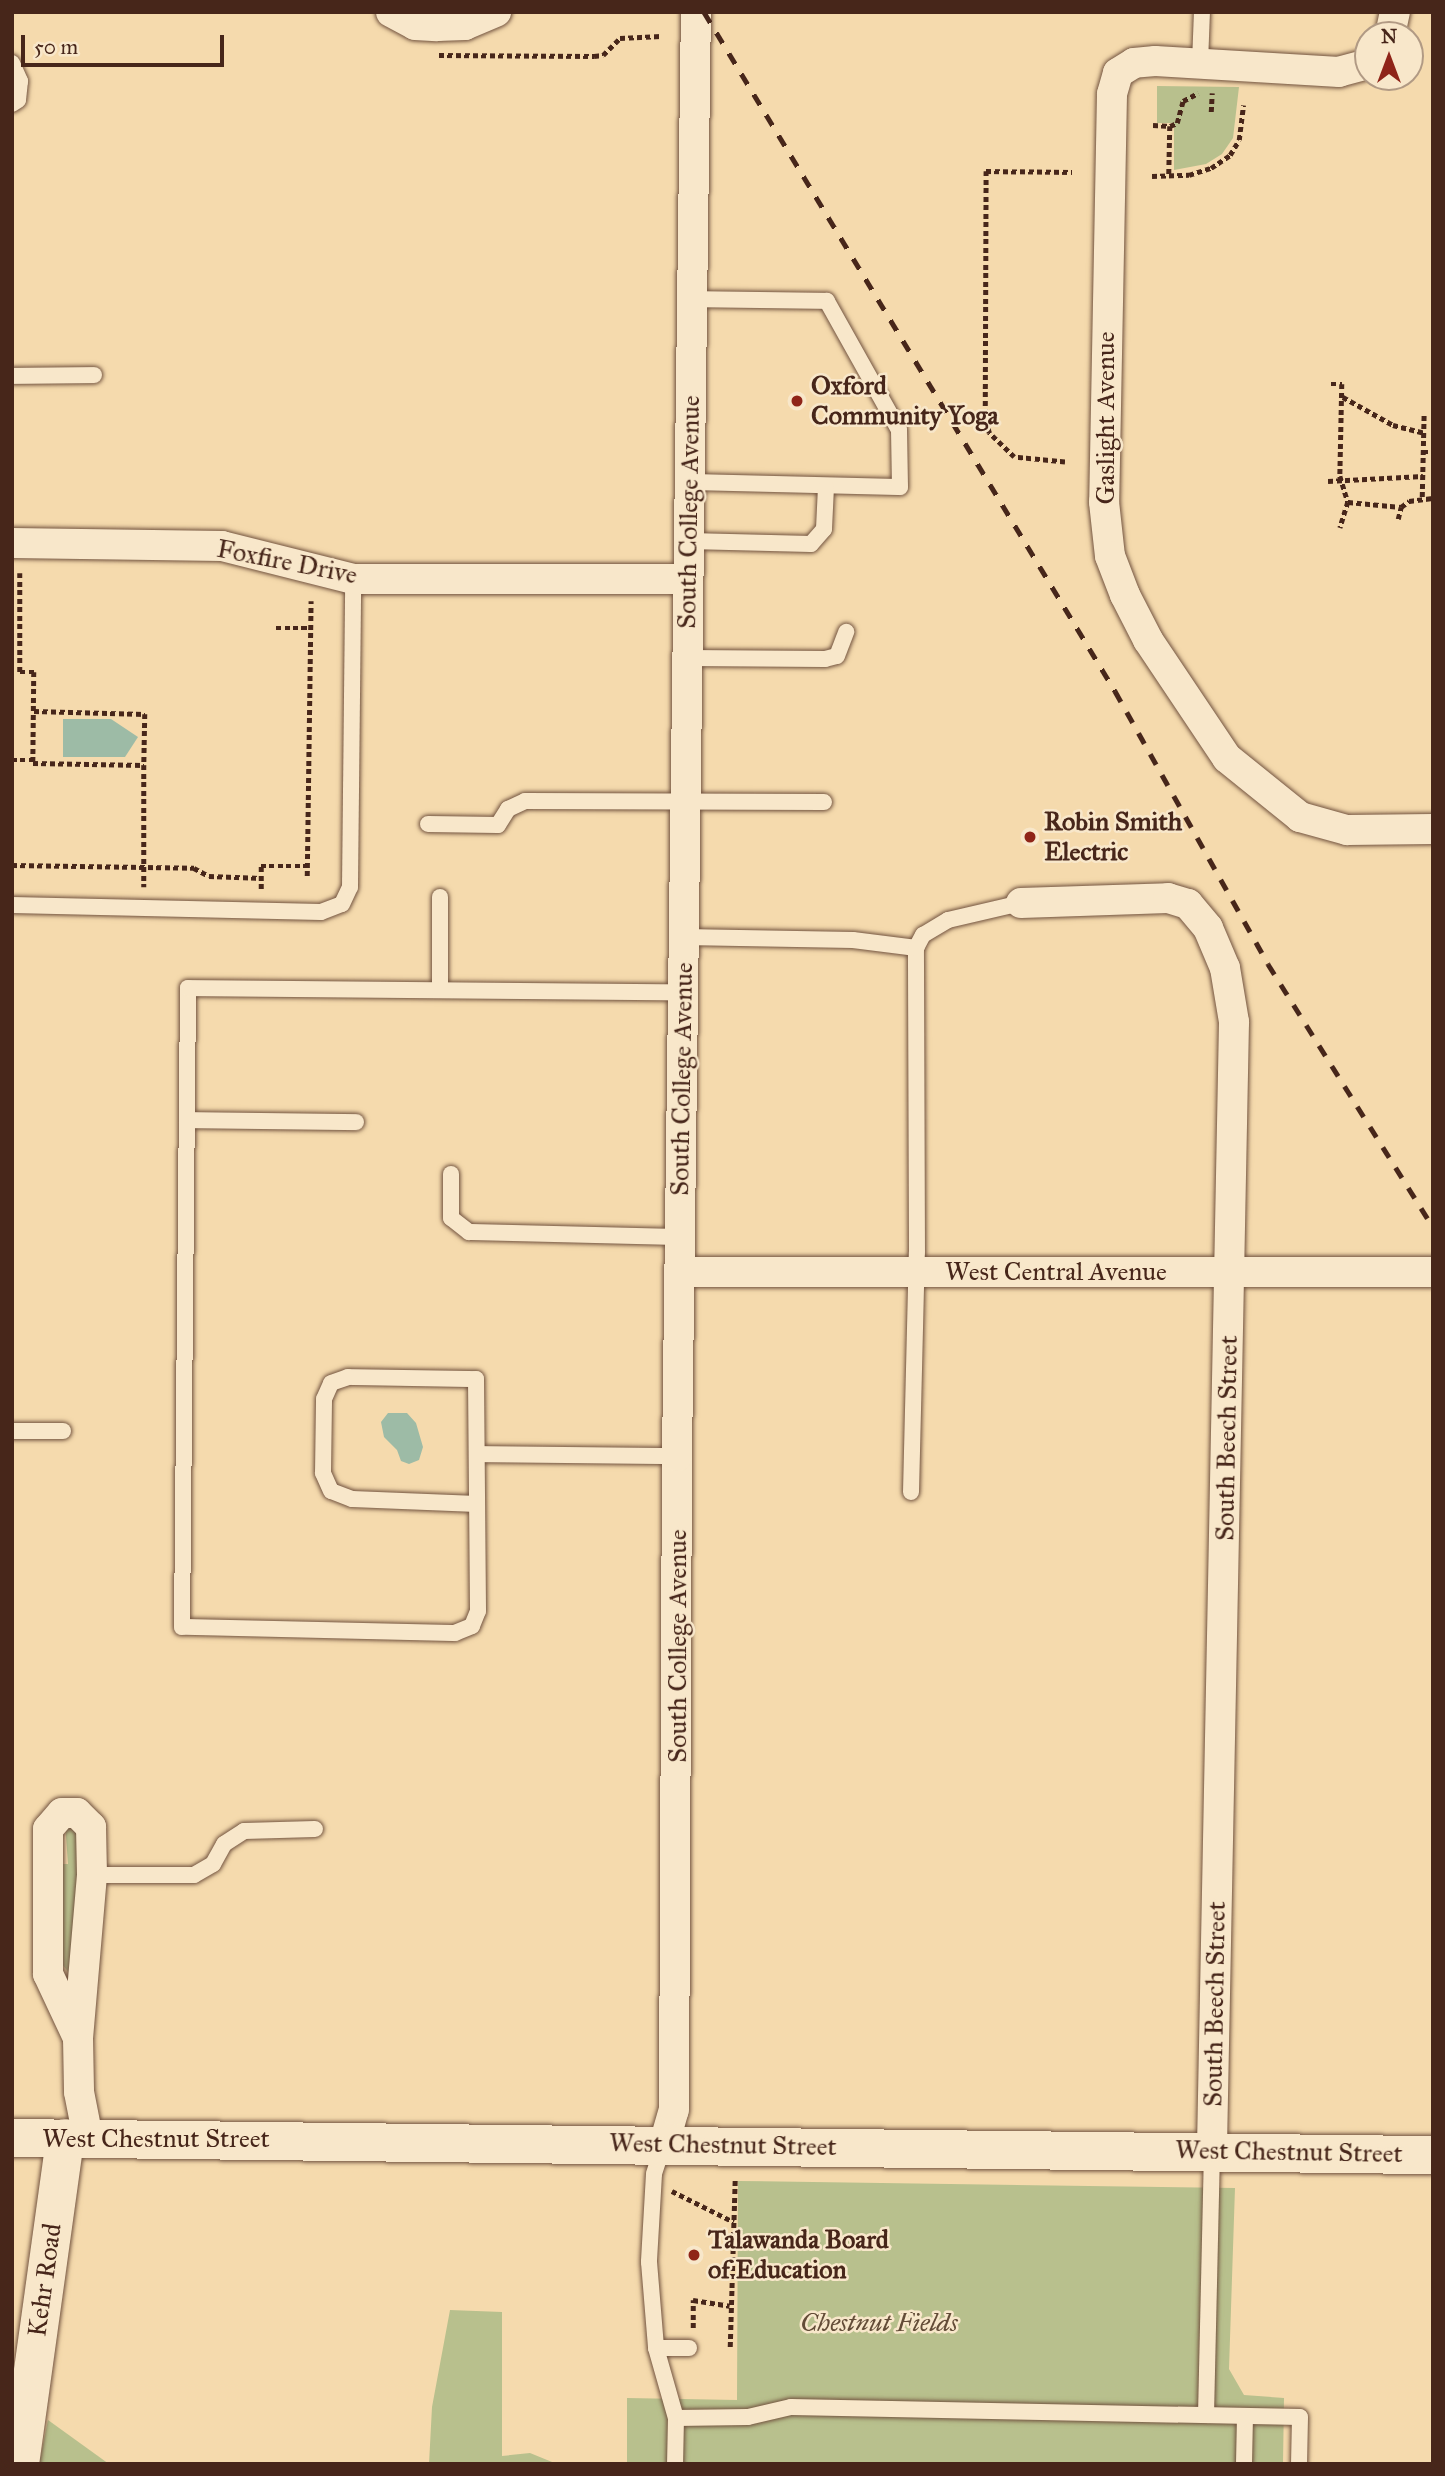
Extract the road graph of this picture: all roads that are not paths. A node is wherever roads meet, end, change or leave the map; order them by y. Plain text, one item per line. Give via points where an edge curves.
1 (391, 12) edge
2 (496, 12) edge
3 (695, 12) edge
4 (1202, 12) edge
5 (12, 63) edge
6 (1354, 68) edge
7 (1210, 73) junction
8 (12, 104) edge
9 (692, 299) junction
10 (93, 375) dead end
11 (12, 376) edge
12 (690, 482) junction
13 (826, 487) junction
14 (689, 541) junction
15 (12, 542) edge
16 (353, 579) junction
17 (688, 579) junction
18 (846, 632) dead end
19 (687, 658) junction
20 (685, 801) junction
21 (824, 802) dead end
22 (428, 824) dead end
23 (1433, 828) edge
24 (440, 897) dead end
25 (1021, 903) joint
26 (12, 905) edge
27 (683, 937) junction
28 (916, 948) junction
29 (440, 990) junction
30 (683, 992) junction
31 (187, 1120) junction
32 (356, 1122) dead end
33 (451, 1174) dead end
34 (680, 1237) junction
35 (679, 1272) junction
36 (916, 1272) junction
37 (1232, 1272) junction
38 (1433, 1272) edge
39 (12, 1431) edge
40 (63, 1431) dead end
41 (477, 1454) junction
42 (677, 1457) junction
43 (911, 1492) dead end
44 (477, 1504) junction
45 (315, 1829) dead end
46 (92, 1875) junction
47 (78, 2038) junction
48 (17, 2138) edge
49 (76, 2138) junction
50 (664, 2144) junction
51 (1212, 2151) junction
52 (1433, 2155) edge
53 (691, 2342) road end
54 (656, 2348) junction
55 (1206, 2415) junction
56 (1245, 2416) junction
57 (676, 2418) junction
58 (20, 2464) edge
59 (675, 2464) edge
60 (1244, 2464) edge
61 (1299, 2464) edge

1 - 2 street via 415,25 437,26 465,25
3 - 9 street, South College Avenue
4 - 7 lane
5 - 8 lane via 20,82 18,100
6 - 7 street, Gaslight Avenue via 1339,72
7 - 23 street, Gaslight Avenue via 1134,63 1118,73 1112,94 1104,502 1110,556 1148,640 1227,758 1300,817 1347,830
9 - 12 street, South College Avenue
9 - 13 lane via 827,301 899,430 900,487
10 - 11 lane
12 - 13 lane
12 - 14 street, South College Avenue
13 - 14 lane via 824,529 811,544
14 - 17 street, South College Avenue
15 - 16 street, Foxfire Drive via 222,546
16 - 17 street, Foxfire Drive
16 - 26 lane via 350,887 342,904 321,912
17 - 19 street, South College Avenue
18 - 19 lane via 837,656 825,659
19 - 20 street, South College Avenue
20 - 21 lane
20 - 22 lane via 525,801 508,809 498,825
20 - 27 street, South College Avenue
24 - 29 lane
25 - 28 lane via 948,920 923,935
25 - 37 street, South Beech Street via 1168,898 1188,904 1208,928 1225,968 1234,1022
27 - 28 lane via 853,940
27 - 30 street, South College Avenue
28 - 36 lane
29 - 30 lane
29 - 31 lane via 188,988
30 - 34 street, South College Avenue
31 - 32 lane
31 - 44 lane via 182,1628 455,1633 472,1626 478,1611
33 - 34 lane via 451,1218 468,1232
34 - 35 street, South College Avenue
35 - 36 street, West Central Avenue
35 - 42 street, South College Avenue
36 - 37 street, West Central Avenue
36 - 43 lane
37 - 38 street, West Central Avenue
37 - 51 street, South Beech Street
39 - 40 lane
41 - 42 lane
41 - 44 lane
41 - 44 lane via 476,1379 348,1377 331,1383 324,1399 323,1473 331,1491 352,1499
42 - 50 street, South College Avenue via 674,2110
45 - 46 lane via 244,1831 223,1844 213,1864 194,1875
46 - 47 street
46 - 47 street via 87,1818 62,1812 48,1829 48,1974
47 - 49 street
48 - 49 main road, West Chestnut Street
49 - 50 main road, West Chestnut Street
49 - 58 main road, Kehr Road
50 - 51 main road, West Chestnut Street
50 - 54 lane via 653,2182 649,2262
51 - 52 main road, West Chestnut Street
51 - 55 lane
53 - 54 lane
54 - 57 lane
55 - 56 lane
55 - 57 lane via 791,2407 748,2417
56 - 60 lane
56 - 61 lane via 1300,2417
57 - 59 lane

